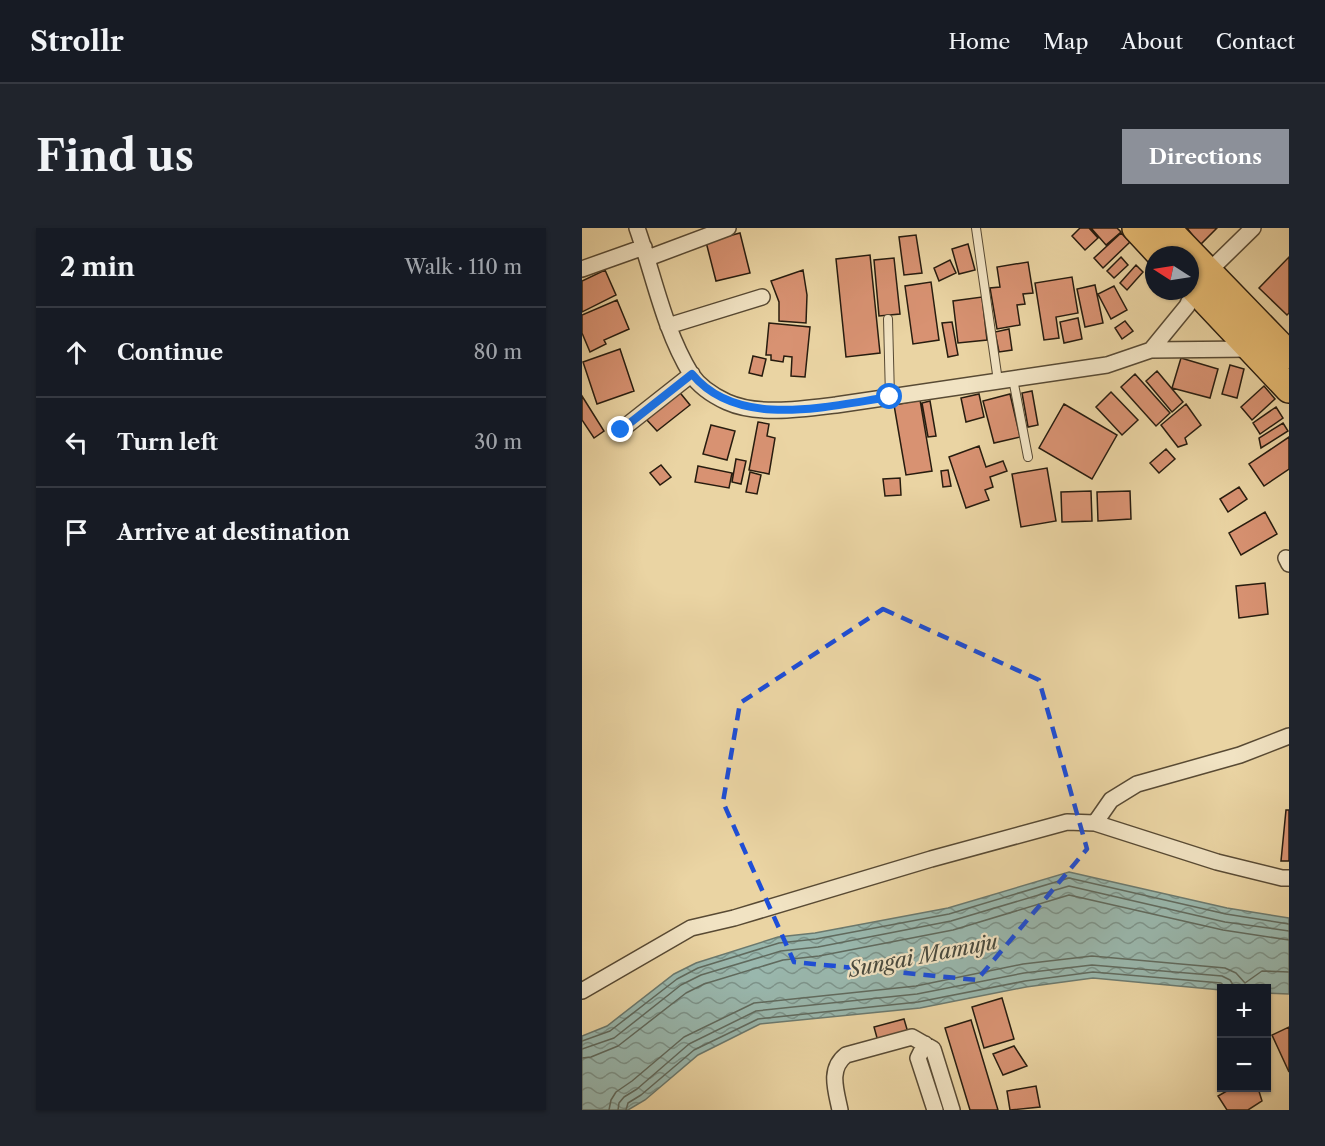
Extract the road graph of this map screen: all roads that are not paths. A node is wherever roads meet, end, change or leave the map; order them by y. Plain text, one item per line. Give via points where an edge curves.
1 (637, 228) edge
2 (728, 228) edge
3 (976, 228) edge
4 (1136, 228) edge
5 (1166, 228) edge
6 (1253, 228) edge
7 (1153, 246) edge
8 (1177, 246) edge
9 (646, 253) junction
10 (582, 269) edge
11 (1199, 280) edge
12 (1199, 282) edge
13 (1199, 282) edge
14 (762, 297) dead end
15 (1190, 300) edge
16 (888, 320) dead end
17 (668, 326) junction
18 (1251, 349) junction
19 (1151, 350) junction
20 (1289, 355) edge
21 (692, 374) junction
22 (1006, 380) junction
23 (1289, 389) edge
24 (890, 397) junction
25 (621, 430) dead end
26 (1028, 457) dead end
27 (1289, 736) edge
28 (1095, 823) junction
29 (1289, 878) edge
30 (582, 991) edge
31 (925, 1044) junction
32 (840, 1110) edge
33 (935, 1110) edge
34 (952, 1110) edge

1 - 9 street
2 - 9 street
3 - 22 lane
4 - 7 highway
5 - 8 highway
6 - 11 street
9 - 10 street
9 - 17 street
12 - 18 highway
13 - 20 highway
14 - 17 street
15 - 19 street
16 - 24 lane
17 - 21 street
18 - 19 street
18 - 23 highway
19 - 22 street via 1107,365
21 - 24 street via 728,402 750,408 792,410
21 - 25 street
22 - 24 street
22 - 26 lane
27 - 28 street via 1240,755 1137,784 1111,800
28 - 29 street via 1217,862
28 - 30 street via 1067,822 691,928
31 - 32 street via 907,1037 846,1054 836,1066 834,1080
31 - 33 street via 918,1058
31 - 34 street via 933,1049

